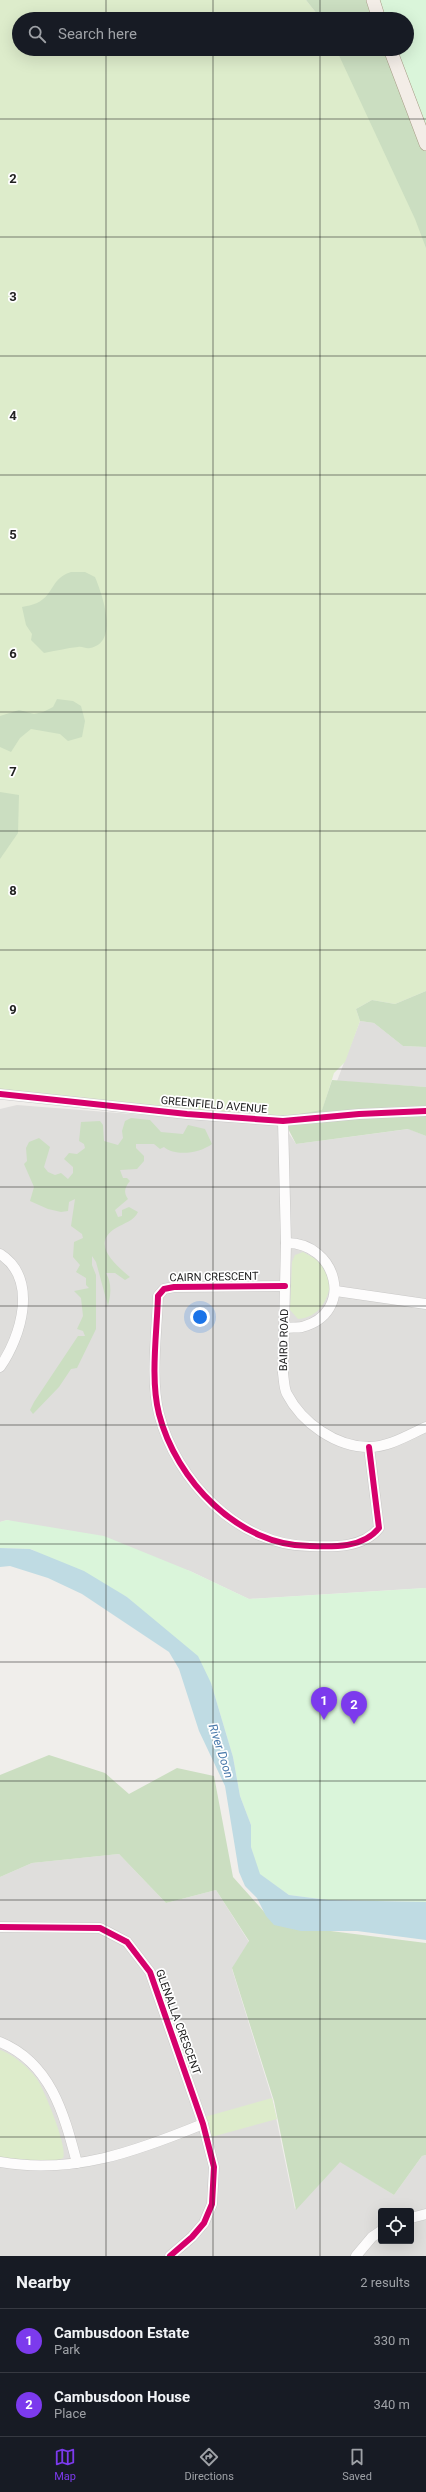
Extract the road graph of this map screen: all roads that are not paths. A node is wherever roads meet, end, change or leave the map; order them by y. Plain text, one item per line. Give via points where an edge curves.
1 (373, 0) edge
2 (377, 12) edge
3 (393, 56) edge
4 (426, 144) edge
5 (0, 1094) edge
6 (426, 1111) edge
7 (283, 1122) junction
8 (286, 1243) junction
9 (0, 1254) edge
10 (284, 1286) junction
11 (336, 1292) junction
12 (426, 1304) edge
13 (284, 1328) junction
14 (0, 1367) edge
15 (426, 1427) edge
16 (369, 1447) junction
17 (0, 1927) edge
18 (0, 2042) edge
19 (203, 2124) junction
20 (0, 2162) edge
21 (76, 2163) junction
22 (426, 2214) edge
23 (414, 2217) edge
24 (378, 2234) edge
25 (170, 2256) edge
26 (356, 2256) edge

1 - 2 main road
3 - 4 main road
5 - 7 street, GREENFIELD AVENUE
6 - 7 street, GREENFIELD AVENUE via 366,1113
7 - 8 street, BAIRD ROAD
8 - 10 street, BAIRD ROAD
8 - 11 street via 307,1246 321,1257 331,1270
9 - 14 street via 20,1277 24,1297 20,1322 6,1359
10 - 13 street, BAIRD ROAD
10 - 16 street, CAIRN CRESCENT via 174,1287 164,1289 158,1296 155,1388 159,1414 178,1459 188,1476 211,1503 230,1519 266,1537 293,1546 324,1546 361,1543 372,1537 379,1528
11 - 12 street
11 - 13 street via 326,1312 315,1320 302,1327
13 - 16 street, BAIRD ROAD via 283,1374 286,1394 302,1414 325,1434 345,1444
15 - 16 street, BAIRD ROAD via 395,1442
17 - 19 street, GLENALLA CRESCENT via 100,1928 119,1936 133,1948 150,1972
18 - 21 street via 20,2052 46,2078 62,2113
19 - 21 street via 135,2151
19 - 25 street, GLENALLA CRESCENT via 214,2167 212,2204 200,2228
20 - 21 street via 36,2165
22 - 23 street
24 - 26 street

